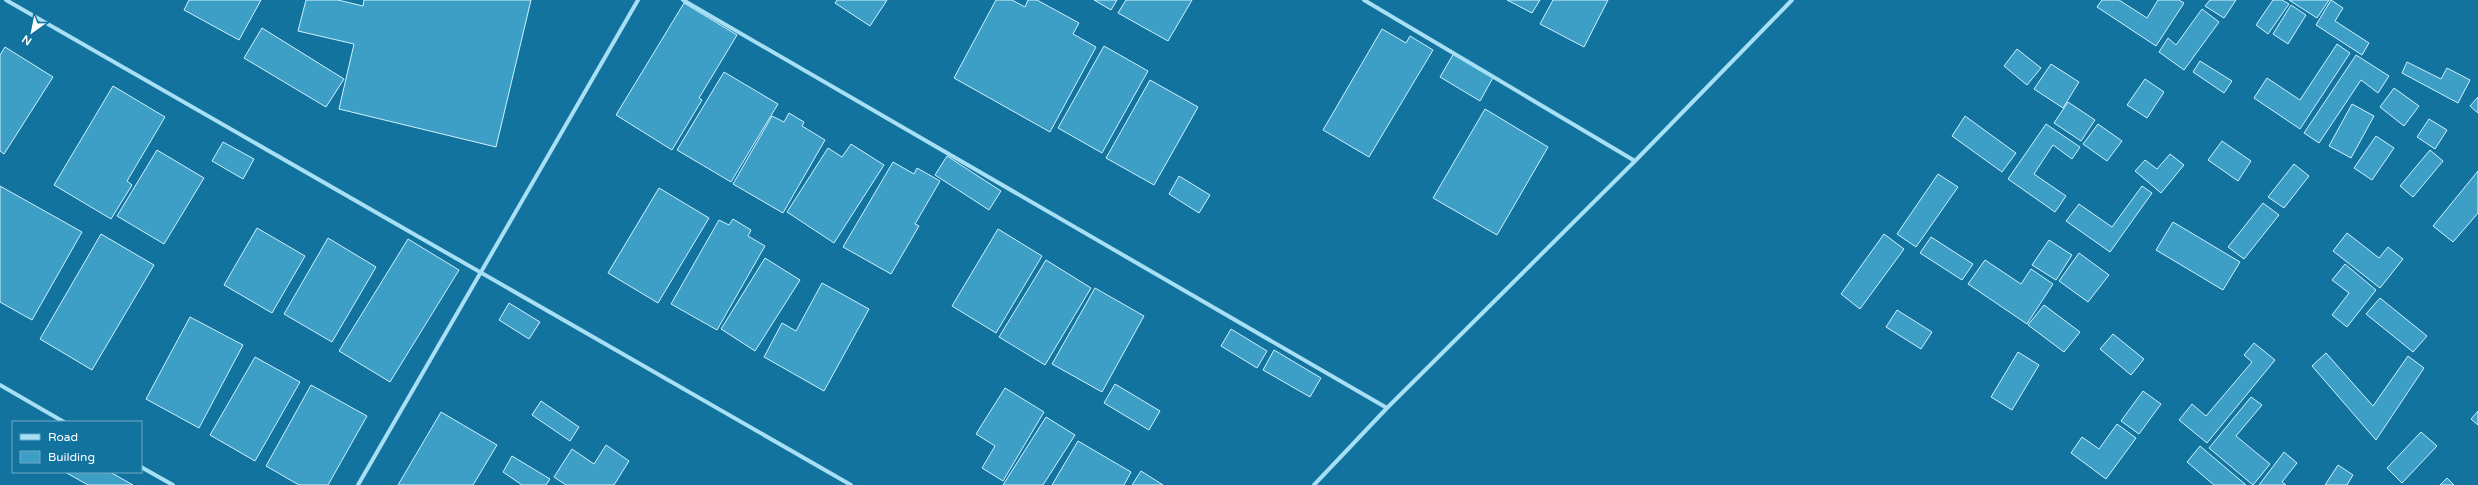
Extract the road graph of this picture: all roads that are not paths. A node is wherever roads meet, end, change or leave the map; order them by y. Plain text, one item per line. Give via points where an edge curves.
1 (6, 0) edge
2 (638, 0) edge
3 (683, 0) edge
4 (1364, 0) edge
5 (1792, 0) edge
6 (1635, 162) junction
7 (482, 273) junction
8 (0, 385) edge
9 (1387, 408) junction
10 (62, 421) edge
11 (142, 468) edge
12 (173, 485) edge
13 (358, 485) edge
14 (851, 485) edge
15 (1314, 485) edge

1 - 7 street
2 - 7 street
3 - 9 street
4 - 6 street
5 - 6 street
6 - 9 street
7 - 13 street
7 - 14 street
8 - 10 street
9 - 15 street
11 - 12 street

